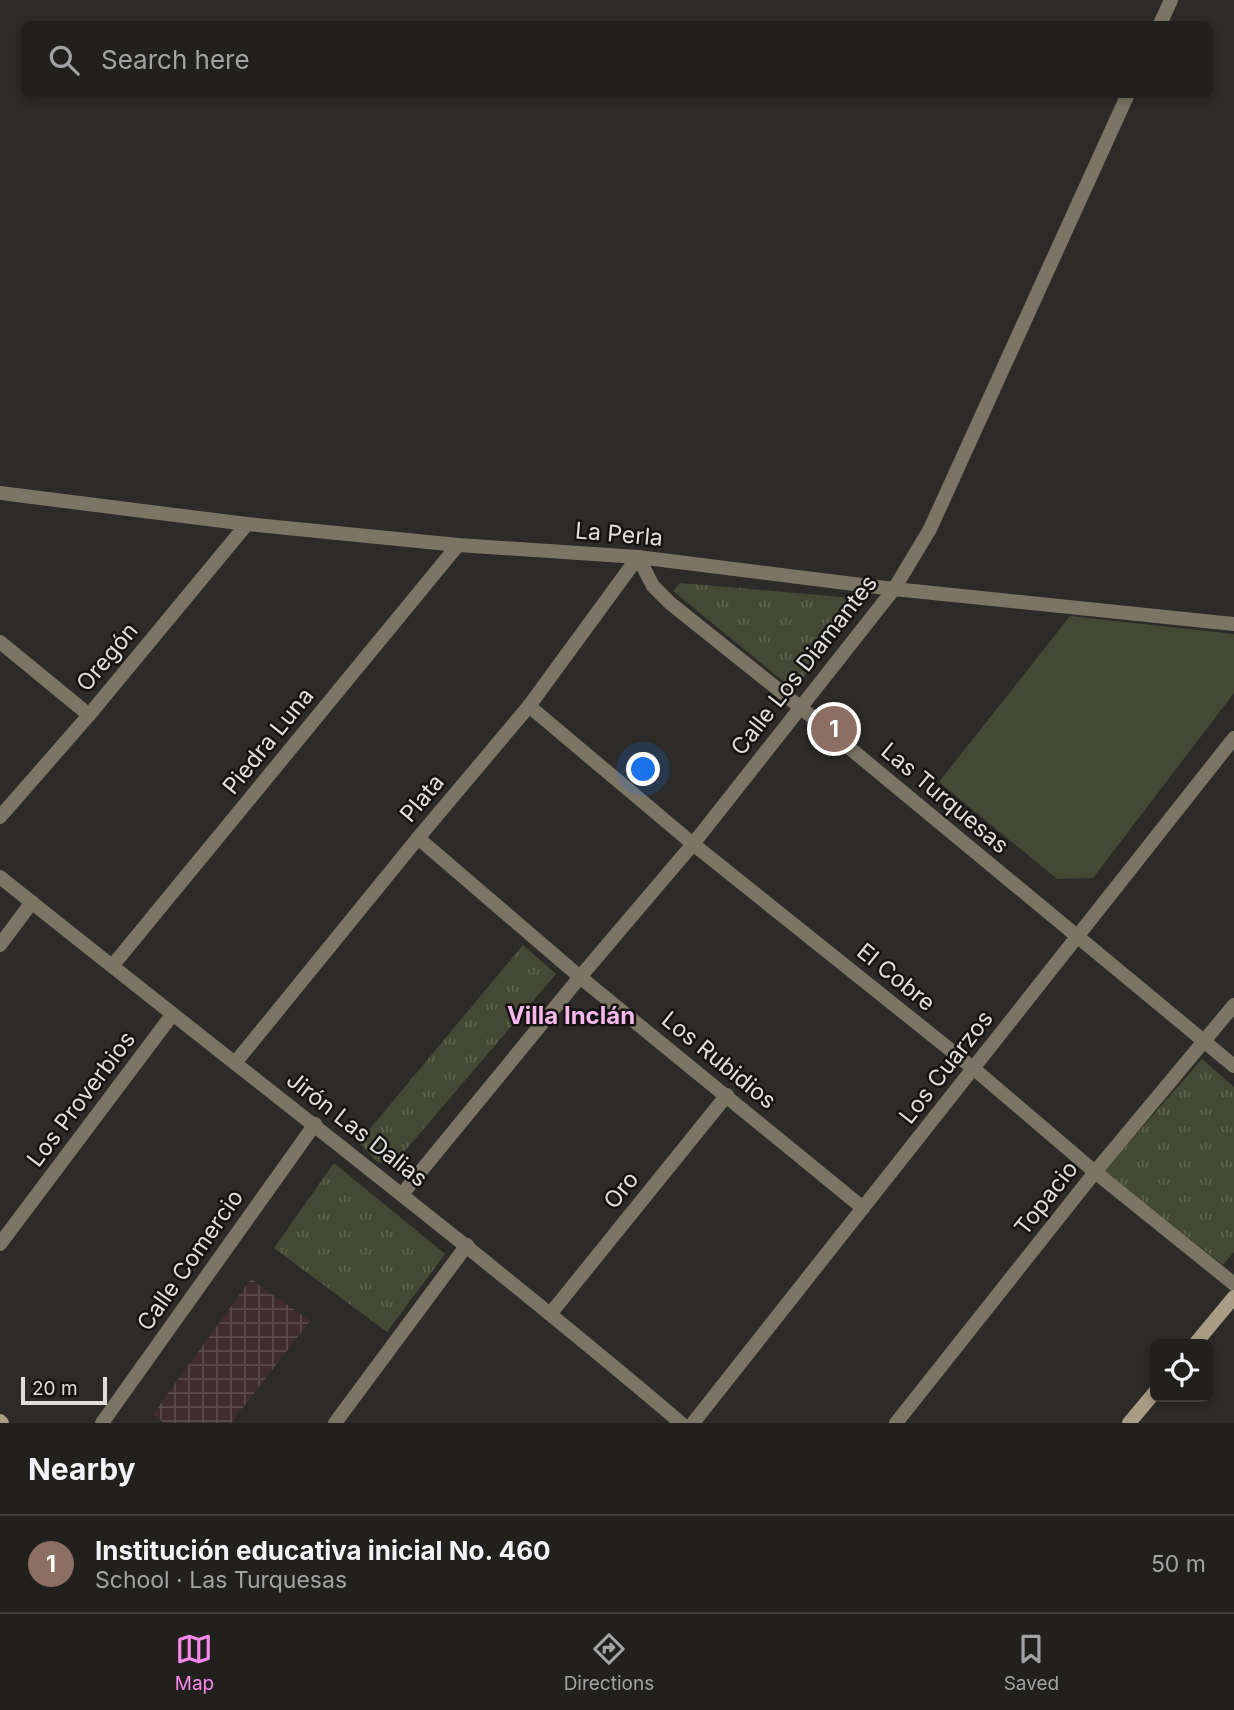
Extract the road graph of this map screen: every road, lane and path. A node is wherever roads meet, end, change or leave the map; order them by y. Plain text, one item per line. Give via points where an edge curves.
1 (1171, 0) edge
2 (1161, 21) edge
3 (1126, 98) edge
4 (0, 493) edge
5 (247, 524) junction
6 (458, 545) junction
7 (638, 557) junction
8 (894, 589) junction
9 (1234, 624) edge
10 (0, 642) edge
11 (529, 706) junction
12 (800, 707) junction
13 (89, 715) junction
14 (1234, 738) edge
15 (0, 817) edge
16 (418, 838) junction
17 (693, 844) junction
18 (0, 877) edge
19 (32, 902) junction
20 (1077, 937) junction
21 (0, 945) edge
22 (113, 965) junction
23 (580, 977) junction
24 (1234, 1005) edge
25 (172, 1015) junction
26 (1203, 1041) junction
27 (235, 1063) junction
28 (1234, 1066) edge
29 (973, 1068) junction
30 (727, 1095) junction
31 (315, 1124) junction
32 (1096, 1172) junction
33 (403, 1193) junction
34 (863, 1208) junction
35 (0, 1244) edge
36 (467, 1245) junction
37 (1234, 1284) edge
38 (1234, 1297) edge
39 (551, 1313) junction
40 (1199, 1339) edge
41 (1150, 1398) edge
42 (102, 1423) edge
43 (335, 1423) edge
44 (681, 1423) edge
45 (693, 1423) edge
46 (896, 1423) edge
47 (1129, 1423) edge

1 - 2 street
3 - 8 street, Calle Los Diamantes via 930,529
4 - 5 street, La Perla
5 - 6 street, La Perla
5 - 13 street, Oregón
6 - 7 street, La Perla
6 - 22 street, Piedra Luna
7 - 8 street, La Perla
7 - 11 street, Plata
7 - 12 street, Las Turquesas via 653,586 670,603
8 - 9 street, La Perla
8 - 12 street, Calle Los Diamantes
10 - 13 street
11 - 16 street, Plata
11 - 17 street, El Cobre
12 - 17 street, Calle Los Diamantes
12 - 20 street, Las Turquesas
13 - 15 street, Oregón
14 - 20 street, Los Cuarzos
16 - 23 street, Los Rubidios
16 - 27 street, Plata
17 - 23 street, Calle Los Diamantes
17 - 29 street, El Cobre
18 - 19 street, Jirón Las Dalias
19 - 21 street
19 - 22 street, Jirón Las Dalias
20 - 26 street, Las Turquesas
20 - 29 street, Los Cuarzos
22 - 25 street, Jirón Las Dalias
23 - 30 street, Los Rubidios
23 - 33 street, Calle Los Diamantes
24 - 26 street, Topacio
25 - 27 street, Jirón Las Dalias
25 - 35 street, Los Proverbios
26 - 28 street, Las Turquesas
26 - 32 street, Topacio
27 - 31 street, Jirón Las Dalias
29 - 32 street, El Cobre
29 - 34 street, Los Cuarzos
30 - 34 street, Los Rubidios
30 - 39 street, Oro
31 - 33 street, Jirón Las Dalias
31 - 42 street, Calle Comercio
32 - 37 street, El Cobre
32 - 46 street, Topacio
33 - 36 street, Jirón Las Dalias
34 - 45 street, Los Cuarzos
36 - 39 street, Jirón Las Dalias
36 - 43 street
38 - 40 street
39 - 44 street, Jirón Las Dalias
41 - 47 street

